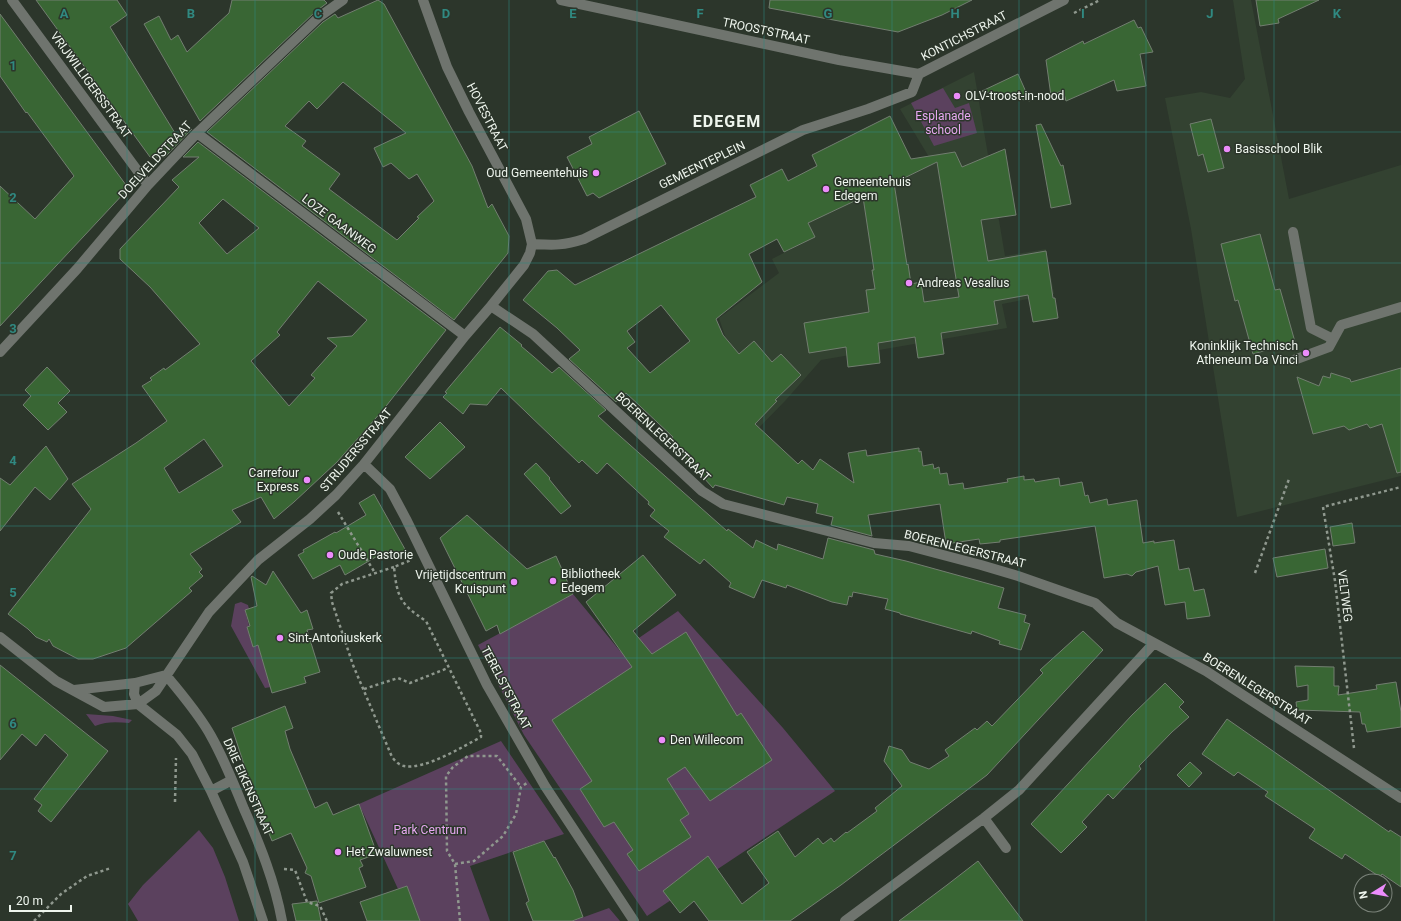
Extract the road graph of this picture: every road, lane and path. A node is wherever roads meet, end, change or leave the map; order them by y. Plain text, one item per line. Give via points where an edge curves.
1 (12, 0) edge
2 (343, 0) edge
3 (423, 0) edge
4 (560, 0) edge
5 (1059, 1) edge
6 (918, 74) junction
7 (197, 133) junction
8 (148, 185) junction
9 (1292, 232) dead end
10 (532, 244) junction
11 (491, 306) junction
12 (1401, 307) edge
13 (465, 336) junction
14 (1333, 339) junction
15 (0, 352) edge
16 (1294, 360) dead end
17 (364, 464) junction
18 (1289, 479) dead end
19 (1401, 487) edge
20 (331, 500) junction
21 (424, 555) junction
22 (394, 567) junction
23 (375, 573) junction
24 (1255, 573) dead end
25 (0, 637) edge
26 (1154, 643) junction
27 (448, 668) junction
28 (166, 675) junction
29 (135, 684) junction
30 (364, 689) junction
31 (74, 690) junction
32 (138, 704) junction
33 (177, 735) junction
34 (1356, 768) junction
35 (538, 775) junction
36 (232, 780) junction
37 (521, 787) junction
38 (211, 791) junction
39 (1401, 798) edge
40 (175, 802) dead end
41 (984, 818) junction
42 (1006, 848) dead end
43 (455, 864) junction
44 (268, 867) junction
45 (110, 868) dead end
46 (34, 921) edge
47 (263, 921) edge
48 (282, 921) edge
49 (326, 921) edge
50 (459, 921) edge
51 (634, 921) edge
52 (845, 921) edge

1 - 8 street, VRIJWILLIGERSSTRAAT
2 - 7 street, DOELVELDSTRAAT via 319,17
3 - 10 street, HOVESTRAAT via 447,67 526,219
4 - 6 street, TROOSTSTRAAT via 839,60
5 - 6 street, KONTICHSTRAAT
6 - 10 street, GEMEENTEPLEIN via 912,92 868,110 803,130 584,239 558,246
7 - 8 street, DOELVELDSTRAAT
7 - 13 street, LOZE GAANWEG
8 - 15 street, DOELVELDSTRAAT via 77,269
9 - 14 street via 1311,328
10 - 11 street, STRIJDERSSTRAAT via 524,265
11 - 13 street, STRIJDERSSTRAAT
11 - 26 street, BOERENLEGERSTRAAT via 533,334 702,491 723,504 874,543 909,546 1018,576 1095,604 1117,623
12 - 14 street via 1341,325
13 - 17 street, STRIJDERSSTRAAT
14 - 16 street via 1329,347
17 - 20 street, STRIJDERSSTRAAT
17 - 21 street, TERELSTSTRAAT via 390,489
18 - 24 path
19 - 34 path, VELTWEG via 1323,507 1335,581
20 - 23 path
20 - 28 street, STRIJDERSSTRAAT via 258,560 209,612
21 - 22 path
21 - 35 street, TERELSTSTRAAT via 487,685
22 - 23 path
22 - 27 path via 396,585 402,602 426,621
23 - 30 path via 342,584 331,593 353,665
25 - 31 street via 56,681
26 - 34 street, BOERENLEGERSTRAAT via 1206,671
26 - 41 street via 1019,790
27 - 30 path via 410,683 398,678
27 - 30 path via 481,737 418,766 404,766 392,757
28 - 29 street
28 - 32 street, STRIJDERSSTRAAT via 156,691
28 - 36 street, DRIE EIKENSTRAAT via 211,736
29 - 31 street
29 - 32 street via 134,694
31 - 32 street via 104,707
32 - 33 street
33 - 38 street via 192,754
33 - 40 path
34 - 39 street, BOERENLEGERSTRAAT
35 - 37 path
35 - 51 street, TERELSTSTRAAT
36 - 38 street
36 - 44 street, DRIE EIKENSTRAAT
37 - 43 path via 516,814 504,836 474,860
37 - 43 path via 497,756 468,756 453,767 446,776 447,851
38 - 47 street via 242,862
41 - 42 street
41 - 52 street
43 - 50 path
44 - 48 street, DRIE EIKENSTRAAT
44 - 49 path via 295,870 307,902 320,906
45 - 46 path via 87,876 62,894

